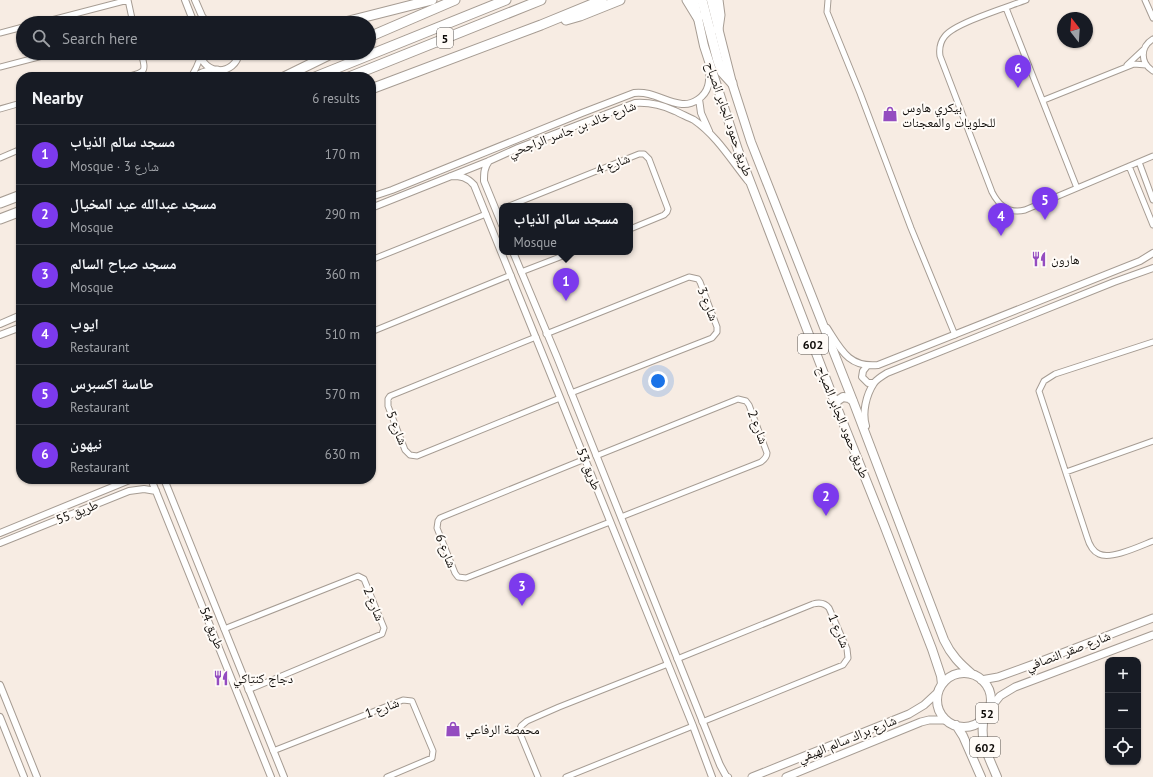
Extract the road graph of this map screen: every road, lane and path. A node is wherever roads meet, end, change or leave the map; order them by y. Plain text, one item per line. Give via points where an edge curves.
1 (128, 0) edge
2 (185, 0) edge
3 (195, 0) edge
4 (432, 0) edge
5 (455, 0) edge
6 (506, 0) edge
7 (541, 0) edge
8 (585, 0) edge
9 (602, 0) edge
10 (620, 0) edge
11 (687, 0) edge
12 (694, 0) edge
13 (702, 0) edge
14 (711, 0) edge
15 (718, 0) edge
16 (828, 0) edge
17 (1026, 0) edge
18 (1145, 0) edge
19 (1006, 8) junction
20 (67, 16) edge
21 (131, 16) edge
22 (191, 16) edge
23 (202, 16) edge
24 (369, 16) edge
25 (698, 18) junction
26 (1153, 18) edge
27 (541, 25) junction
28 (16, 29) edge
29 (718, 29) junction
30 (0, 33) edge
31 (376, 34) edge
32 (1153, 38) edge
33 (1144, 49) junction
34 (376, 52) edge
35 (27, 60) edge
36 (143, 60) edge
37 (198, 60) edge
38 (203, 60) edge
39 (237, 60) edge
40 (319, 60) edge
41 (357, 60) edge
42 (709, 61) junction
43 (1146, 65) junction
44 (0, 67) edge
45 (1121, 69) junction
46 (1153, 71) edge
47 (142, 72) edge
48 (194, 72) edge
49 (202, 72) edge
50 (218, 72) edge
51 (294, 72) edge
52 (327, 72) edge
53 (361, 72) edge
54 (732, 83) junction
55 (376, 87) edge
56 (699, 99) junction
57 (1044, 100) junction
58 (16, 104) edge
59 (0, 108) edge
60 (594, 108) junction
61 (595, 118) junction
62 (709, 132) junction
63 (16, 151) edge
64 (1153, 156) edge
65 (0, 158) edge
66 (489, 161) junction
67 (1139, 162) junction
68 (1129, 166) junction
69 (451, 176) junction
70 (751, 184) junction
71 (487, 188) junction
72 (1077, 188) junction
73 (477, 192) junction
74 (376, 195) edge
75 (16, 197) edge
76 (1153, 200) edge
77 (0, 203) edge
78 (516, 203) edge
79 (376, 206) edge
80 (499, 210) edge
81 (16, 213) edge
82 (486, 214) junction
83 (0, 219) edge
84 (1153, 225) edge
85 (633, 228) edge
86 (499, 246) edge
87 (1153, 253) edge
88 (503, 255) edge
89 (514, 255) edge
90 (565, 255) edge
91 (376, 258) edge
92 (1153, 268) edge
93 (521, 272) junction
94 (511, 275) junction
95 (817, 311) junction
96 (16, 317) edge
97 (0, 324) edge
98 (16, 329) edge
99 (376, 330) edge
100 (546, 334) junction
101 (0, 335) edge
102 (955, 335) junction
103 (536, 337) junction
104 (1153, 342) edge
105 (557, 357) junction
106 (546, 361) junction
107 (867, 366) junction
108 (563, 371) junction
109 (552, 377) junction
110 (874, 383) junction
111 (572, 393) junction
112 (560, 398) junction
113 (853, 401) junction
114 (836, 405) junction
115 (1153, 441) edge
116 (596, 456) junction
117 (585, 459) junction
118 (1066, 472) junction
119 (884, 483) junction
120 (119, 484) edge
121 (130, 484) edge
122 (153, 484) edge
123 (166, 484) edge
124 (129, 491) junction
125 (156, 491) junction
126 (621, 517) junction
127 (610, 522) junction
128 (0, 533) edge
129 (1153, 541) edge
130 (0, 543) edge
131 (658, 612) junction
132 (649, 616) junction
133 (1153, 618) edge
134 (664, 626) junction
135 (224, 629) junction
136 (654, 630) junction
137 (1153, 635) edge
138 (233, 652) junction
139 (223, 656) junction
140 (677, 659) junction
141 (668, 664) junction
142 (239, 666) junction
143 (229, 671) junction
144 (972, 674) junction
145 (981, 680) junction
146 (942, 684) junction
147 (0, 685) edge
148 (248, 690) junction
149 (938, 692) junction
150 (986, 713) junction
151 (0, 717) edge
152 (945, 720) junction
153 (702, 722) junction
154 (693, 726) junction
155 (956, 726) junction
156 (864, 732) junction
157 (0, 735) edge
158 (9, 740) junction
159 (866, 745) junction
160 (273, 751) junction
161 (720, 765) junction
162 (710, 768) junction
163 (24, 777) edge
164 (37, 777) edge
165 (271, 777) edge
166 (284, 777) edge
167 (386, 777) edge
168 (538, 777) edge
169 (566, 777) edge
170 (712, 777) edge
171 (728, 777) edge
172 (752, 777) edge
173 (786, 777) edge
174 (981, 777) edge
175 (997, 777) edge

1 - 20 street
1 - 21 street
2 - 22 street
3 - 23 street
4 - 24 highway
5 - 31 highway
6 - 34 highway, 5
7 - 53 highway, 5
8 - 27 highway
9 - 27 highway
10 - 27 highway via 580,16
11 - 25 highway
12 - 25 main road, طريق حمود الجابر الصباح / 602
13 - 54 highway via 718,61 722,72
14 - 29 main road, طريق حمود الجابر الصباح / 602
15 - 29 highway
16 - 102 street via 827,12
17 - 19 street
18 - 26 street
19 - 57 street
19 - 72 street via 951,30 942,39 939,51 992,192 1002,206 1010,211 1021,212
25 - 42 main road, طريق حمود الجابر الصباح / 602
27 - 55 highway
28 - 30 street
29 - 54 main road, طريق حمود الجابر الصباح / 602
32 - 33 street
33 - 43 street via 1143,60
33 - 45 street
35 - 44 street
36 - 47 street via 145,66
37 - 48 street
38 - 50 street via 206,65
39 - 50 street via 233,65
40 - 51 highway
41 - 52 highway, 5
42 - 56 street via 708,88
42 - 70 main road, طريق حمود الجابر الصباح / 602
43 - 45 street via 1134,64
43 - 46 street
45 - 57 street
49 - 50 street
54 - 95 main road, طريق حمود الجابر الصباح / 602 via 751,142
56 - 60 street, شارع خالد بن جاسر الراجحي via 681,104 642,92
56 - 62 street via 701,113
57 - 72 street
58 - 59 street
60 - 61 street via 600,111 599,116
60 - 74 street, شارع خالد بن جاسر الراجحي
61 - 62 street, شارع خالد بن جاسر الراجحي via 635,103 647,103 663,106 693,120
61 - 66 street, شارع خالد بن جاسر الراجحي
62 - 70 street, شارع خالد بن جاسر الراجحي
63 - 65 street
64 - 67 street
66 - 69 street, شارع خالد بن جاسر الراجحي
66 - 71 street via 484,173
67 - 68 street
67 - 76 street
68 - 72 street
68 - 84 street
69 - 73 street, طريق 53 via 461,176 470,180
69 - 79 street, شارع خالد بن جاسر الراجحي
70 - 114 main road, طريق حمود الجابر الصباح / 602
71 - 73 street via 482,186
71 - 80 street
73 - 82 street, طريق 53
75 - 77 highway
78 - 85 street, شارع 4 via 644,154 649,159 668,209 664,215
81 - 83 highway
82 - 86 street, طريق 53
82 - 91 street
87 - 102 street via 1140,261
88 - 94 street, طريق 53
89 - 93 street, طريق 53
90 - 93 street
92 - 110 street via 908,364
93 - 100 street, طريق 53
94 - 99 street
94 - 103 street, طريق 53
95 - 107 street via 843,352 858,364
95 - 113 main road, طريق حمود الجابر الصباح / 602
96 - 97 street
98 - 101 street
100 - 105 street, طريق 53
100 - 111 street, شارع 3 via 689,277 700,282 718,327 712,338
102 - 107 street via 888,362
103 - 106 street, طريق 53
103 - 112 street, شارع 5 via 390,396 388,406 406,450 410,455 417,456
104 - 118 street via 1055,374 1044,380 1039,391
105 - 106 street via 553,364
105 - 108 street, طريق 53
106 - 109 street, طريق 53
107 - 110 street via 862,377 868,383
108 - 109 street via 555,370
108 - 111 street, طريق 53
109 - 112 street, طريق 53
110 - 119 street via 866,400 864,420
111 - 116 street, طريق 53
112 - 117 street, طريق 53
113 - 114 main road via 842,397
113 - 119 main road, طريق حمود الجابر الصباح / 602
114 - 146 main road, طريق حمود الجابر الصباح / 602 via 926,634
115 - 118 street
116 - 126 street, طريق 53
116 - 126 street, شارع 2 via 738,399 743,399 749,405 767,452 765,459
117 - 127 street, طريق 53
117 - 127 street, شارع 6 via 440,518 437,528 455,573 458,577 466,578
118 - 129 street via 1086,537 1093,550 1105,556 1113,555
119 - 144 main road, طريق حمود الجابر الصباح / 602 via 944,640 951,654
120 - 128 street, طريق 55
121 - 124 street
122 - 125 street, طريق 54
123 - 135 street, طريق 54
124 - 125 street, طريق 55 via 144,488
124 - 130 street, طريق 55
125 - 139 street, طريق 54
126 - 131 street, طريق 53
127 - 132 street, طريق 53
131 - 132 street via 655,617
131 - 134 street, طريق 53
132 - 136 street, طريق 53
133 - 145 main road, شارع صقر النصافي via 1025,668
134 - 136 street via 658,625
134 - 140 street, طريق 53
135 - 138 street, طريق 54
135 - 148 street, شارع 2 via 358,576 364,579 384,628 382,634
136 - 141 street, طريق 53
137 - 150 main road, شارع صقر النصافي via 1015,687 1000,696
138 - 139 street via 230,657
138 - 142 street, طريق 54
139 - 143 street, طريق 54
140 - 153 street, طريق 53
140 - 153 street, شارع 1 via 819,602 830,608 847,649 848,658 843,665
141 - 154 street, طريق 53
141 - 168 street via 558,707 521,726 520,731
142 - 143 street via 231,666
142 - 148 street, طريق 54
143 - 165 street, طريق 54
144 - 145 main road, 52
144 - 146 main road via 955,674
145 - 150 main road, 52 via 990,693
146 - 149 main road
147 - 164 street
148 - 160 street, طريق 54
149 - 152 main road via 939,712
149 - 156 main road, شارع براك سالم الهيفي via 919,709
150 - 155 main road, 52 via 979,722
150 - 175 main road, 602 via 982,738
151 - 158 street
152 - 155 main road
152 - 159 main road, شارع براك سالم الهيفي via 921,722
153 - 161 street, طريق 53
154 - 162 street, طريق 53
154 - 169 street
155 - 174 main road, 602
156 - 159 main road via 868,740
156 - 172 main road, شارع براك سالم الهيفي
157 - 158 street
158 - 163 street
159 - 173 main road, شارع براك سالم الهيفي
160 - 166 street, طريق 54
160 - 167 street, شارع 1 via 403,700 412,701 433,751 432,758
161 - 162 street
161 - 171 street, طريق 53
162 - 170 street, طريق 53

